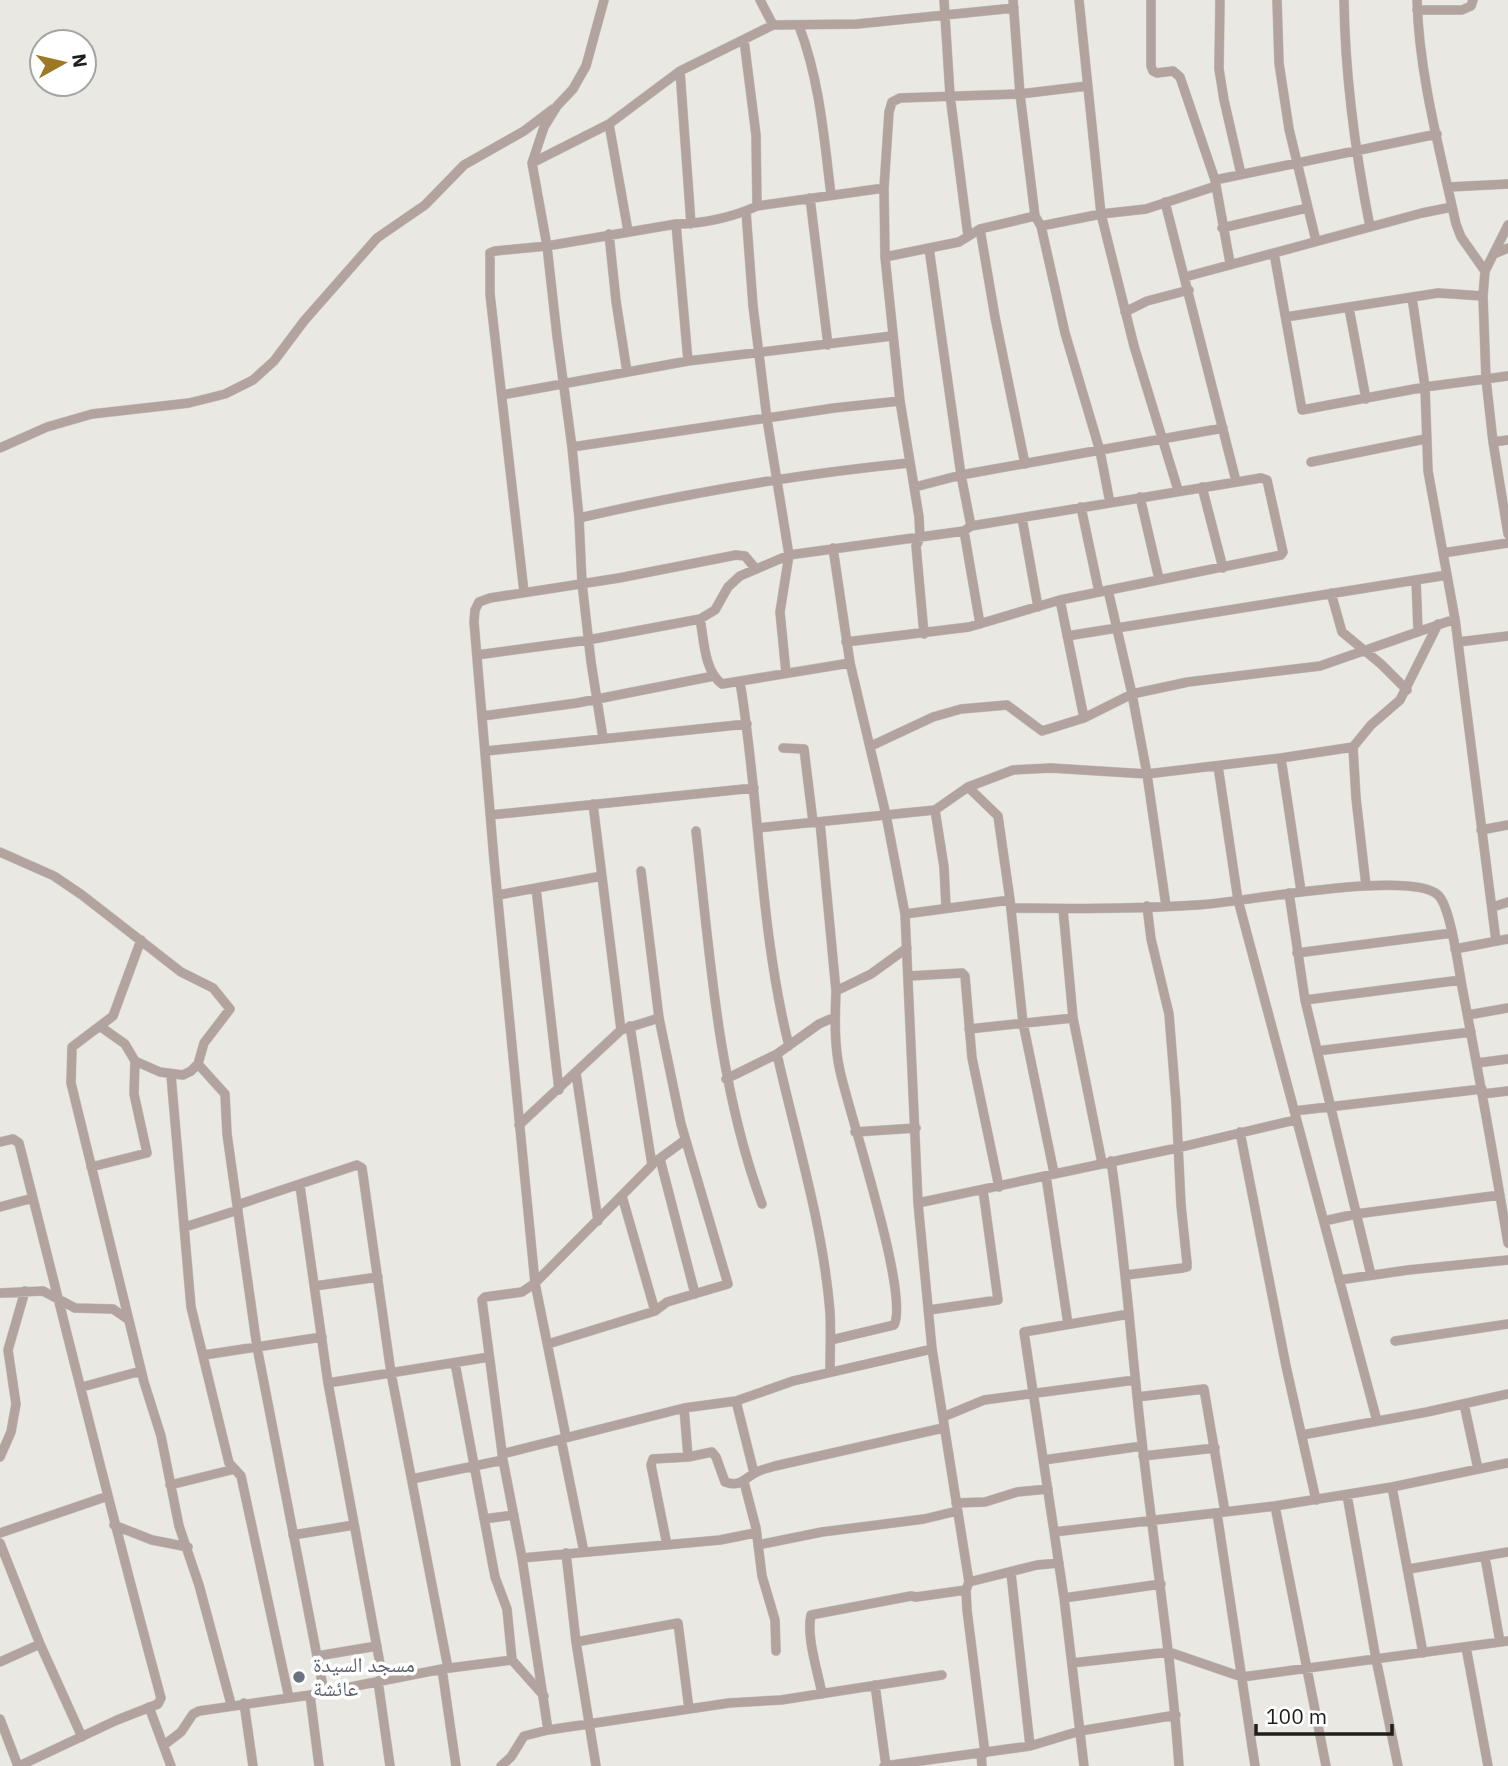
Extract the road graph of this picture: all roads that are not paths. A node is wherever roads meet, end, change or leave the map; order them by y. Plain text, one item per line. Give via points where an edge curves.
1 (604, 0) edge
2 (760, 0) edge
3 (944, 0) edge
4 (1079, 0) edge
5 (1151, 0) edge
6 (1220, 0) edge
7 (1277, 0) edge
8 (1344, 0) edge
9 (1417, 0) edge
10 (1473, 0) edge
11 (1014, 4) edge
12 (1418, 10) junction
13 (946, 16) junction
14 (773, 25) junction
15 (799, 26) junction
16 (744, 40) junction
17 (680, 71) junction
18 (1087, 86) junction
19 (1020, 94) junction
20 (950, 95) junction
21 (557, 106) junction
22 (608, 124) junction
23 (1437, 134) junction
24 (1355, 150) junction
25 (532, 163) junction
26 (1296, 163) junction
27 (1241, 174) junction
28 (1215, 183) junction
29 (1508, 184) edge
30 (1449, 187) junction
31 (884, 188) junction
32 (831, 195) junction
33 (810, 198) junction
34 (1165, 202) junction
35 (757, 206) junction
36 (1452, 207) junction
37 (1307, 208) junction
38 (746, 211) junction
39 (1101, 214) junction
40 (1035, 216) junction
41 (676, 224) junction
42 (691, 224) junction
43 (1508, 225) edge
44 (1041, 226) junction
45 (1370, 227) junction
46 (1223, 228) junction
47 (980, 229) junction
48 (628, 231) junction
49 (610, 234) junction
50 (968, 236) junction
51 (1316, 241) junction
52 (547, 246) junction
53 (929, 248) junction
54 (1508, 248) edge
55 (1274, 253) junction
56 (1494, 254) junction
57 (885, 257) junction
58 (1230, 263) junction
59 (1485, 271) junction
60 (1185, 277) junction
61 (1189, 290) junction
62 (1483, 296) junction
63 (1412, 297) junction
64 (1349, 308) junction
65 (1125, 312) junction
66 (1286, 317) junction
67 (892, 336) junction
68 (828, 345) junction
69 (759, 354) junction
70 (688, 361) junction
71 (628, 372) junction
72 (1508, 376) edge
73 (1486, 379) junction
74 (564, 384) junction
75 (1424, 387) junction
76 (502, 396) junction
77 (1366, 399) junction
78 (900, 401) junction
79 (766, 419) junction
80 (1223, 428) junction
81 (1164, 439) junction
82 (1425, 439) junction
83 (1508, 440) edge
84 (1493, 442) junction
85 (572, 447) junction
86 (0, 448) edge
87 (1100, 451) junction
88 (1311, 462) dead end
89 (909, 463) junction
90 (1025, 464) junction
91 (961, 475) junction
92 (777, 479) junction
93 (1236, 481) junction
94 (915, 487) junction
95 (1202, 487) junction
96 (1178, 490) junction
97 (1140, 497) junction
98 (1505, 500) edge
99 (1110, 503) junction
100 (1082, 507) junction
101 (579, 518) junction
102 (1022, 518) junction
103 (967, 529) junction
104 (1508, 534) edge
105 (920, 538) junction
106 (1508, 543) edge
107 (833, 548) junction
108 (1443, 553) junction
109 (789, 555) junction
110 (755, 568) junction
111 (1223, 568) junction
112 (1447, 575) junction
113 (1159, 579) junction
114 (1416, 580) junction
115 (582, 583) junction
116 (1104, 591) junction
117 (524, 592) junction
118 (1331, 593) junction
119 (1060, 600) junction
120 (1038, 607) junction
121 (700, 619) junction
122 (1455, 619) junction
123 (979, 624) junction
124 (1438, 624) junction
125 (1115, 627) junction
126 (1418, 630) junction
127 (924, 634) junction
128 (1067, 636) junction
129 (1508, 636) edge
130 (588, 640) junction
131 (846, 642) junction
132 (1458, 642) junction
133 (1365, 650) junction
134 (477, 655) junction
135 (850, 663) junction
136 (786, 673) junction
137 (714, 676) junction
138 (740, 682) junction
139 (1407, 690) junction
140 (1132, 694) junction
141 (597, 700) junction
142 (483, 716) junction
143 (1084, 718) junction
144 (747, 724) junction
145 (603, 738) junction
146 (871, 746) junction
147 (1353, 747) junction
148 (783, 748) dead end
149 (486, 751) junction
150 (1281, 758) junction
151 (1217, 765) junction
152 (1147, 774) junction
153 (968, 787) junction
154 (754, 788) junction
155 (593, 804) junction
156 (935, 810) junction
157 (490, 815) junction
158 (886, 815) junction
159 (817, 822) junction
160 (1508, 825) edge
161 (758, 828) junction
162 (1481, 830) junction
163 (696, 831) dead end
164 (0, 852) edge
165 (641, 871) dead end
166 (602, 876) junction
167 (1366, 887) junction
168 (536, 888) junction
169 (1301, 891) junction
170 (1289, 893) junction
171 (498, 895) junction
172 (1238, 901) junction
173 (1508, 902) edge
174 (1011, 904) junction
175 (1147, 906) junction
176 (1166, 906) junction
177 (946, 907) junction
178 (1493, 907) junction
179 (1063, 909) junction
180 (905, 914) junction
181 (1452, 933) junction
182 (1508, 939) edge
183 (141, 940) junction
184 (1496, 942) junction
185 (907, 948) junction
186 (1455, 949) junction
187 (1297, 953) junction
188 (909, 976) junction
189 (1461, 979) junction
190 (836, 991) junction
191 (1305, 1000) junction
192 (1508, 1007) edge
193 (1468, 1015) junction
194 (835, 1017) junction
195 (659, 1018) junction
196 (1073, 1018) junction
197 (1023, 1023) junction
198 (101, 1027) junction
199 (626, 1028) junction
200 (969, 1029) junction
201 (1471, 1032) junction
202 (789, 1046) junction
203 (1317, 1051) junction
204 (777, 1054) junction
205 (1508, 1059) edge
206 (135, 1061) junction
207 (1477, 1063) junction
208 (198, 1064) junction
209 (576, 1073) junction
210 (171, 1075) junction
211 (726, 1079) junction
212 (559, 1090) junction
213 (1483, 1091) junction
214 (1508, 1091) edge
215 (1332, 1106) junction
216 (1294, 1116) junction
217 (519, 1125) junction
218 (915, 1128) junction
219 (855, 1132) junction
220 (1240, 1132) junction
221 (685, 1140) junction
222 (0, 1142) edge
223 (1177, 1148) junction
224 (656, 1162) junction
225 (1106, 1162) junction
226 (91, 1167) junction
227 (1050, 1174) junction
228 (300, 1186) junction
229 (999, 1187) junction
230 (983, 1190) junction
231 (1500, 1195) junction
232 (622, 1196) junction
233 (33, 1198) junction
234 (918, 1203) junction
235 (762, 1204) dead end
236 (0, 1207) edge
237 (238, 1208) junction
238 (1356, 1214) junction
239 (598, 1221) junction
240 (1324, 1221) junction
241 (185, 1227) junction
242 (1508, 1243) edge
243 (1508, 1260) edge
244 (1125, 1275) junction
245 (1371, 1275) junction
246 (378, 1277) junction
247 (1339, 1280) junction
248 (535, 1283) junction
249 (315, 1286) junction
250 (25, 1291) junction
251 (0, 1293) edge
252 (695, 1294) junction
253 (59, 1298) junction
254 (929, 1310) junction
255 (654, 1311) junction
256 (1129, 1314) junction
257 (128, 1320) junction
258 (1068, 1324) junction
259 (1508, 1324) edge
260 (322, 1337) junction
261 (831, 1340) junction
262 (1395, 1341) dead end
263 (548, 1344) junction
264 (257, 1347) junction
265 (932, 1349) junction
266 (204, 1355) junction
267 (489, 1357) junction
268 (455, 1363) junction
269 (141, 1371) junction
270 (830, 1372) junction
271 (391, 1373) junction
272 (1135, 1380) junction
273 (328, 1383) junction
274 (82, 1387) junction
275 (1033, 1394) junction
276 (1508, 1394) edge
277 (1138, 1396) junction
278 (736, 1401) junction
279 (1464, 1404) junction
280 (684, 1408) junction
281 (943, 1417) junction
282 (1377, 1420) junction
283 (943, 1428) junction
284 (1302, 1435) junction
285 (564, 1438) junction
286 (1215, 1448) junction
287 (1143, 1451) junction
288 (503, 1457) junction
289 (688, 1457) junction
290 (0, 1458) edge
291 (1044, 1460) junction
292 (1508, 1462) edge
293 (474, 1466) junction
294 (235, 1469) junction
295 (1478, 1469) junction
296 (754, 1473) junction
297 (412, 1479) junction
298 (744, 1482) junction
299 (170, 1485) junction
300 (1392, 1487) junction
301 (1048, 1489) junction
302 (1347, 1495) junction
303 (108, 1496) junction
304 (1316, 1500) junction
305 (1275, 1506) junction
306 (957, 1507) junction
307 (1221, 1513) junction
308 (514, 1515) junction
309 (484, 1519) junction
310 (1152, 1521) junction
311 (114, 1525) junction
312 (354, 1525) junction
313 (1054, 1532) junction
314 (0, 1533) edge
315 (755, 1533) junction
316 (293, 1535) junction
317 (0, 1543) edge
318 (667, 1545) junction
319 (758, 1545) junction
320 (188, 1547) junction
321 (584, 1552) junction
322 (1508, 1552) edge
323 (566, 1553) junction
324 (1485, 1557) junction
325 (522, 1558) junction
326 (1059, 1563) junction
327 (1409, 1569) junction
328 (1011, 1573) junction
329 (1161, 1584) junction
330 (968, 1586) junction
331 (1064, 1598) junction
332 (1504, 1641) edge
333 (576, 1642) junction
334 (40, 1644) junction
335 (377, 1646) junction
336 (1466, 1647) junction
337 (776, 1651) dead end
338 (1169, 1652) junction
339 (1423, 1653) junction
340 (317, 1656) junction
341 (1376, 1659) junction
342 (512, 1660) junction
343 (0, 1662) edge
344 (1072, 1663) junction
345 (1306, 1667) junction
346 (445, 1669) junction
347 (942, 1675) dead end
348 (1242, 1676) junction
349 (381, 1681) junction
350 (875, 1685) junction
351 (324, 1692) junction
352 (822, 1694) junction
353 (310, 1695) junction
354 (544, 1696) junction
355 (289, 1698) junction
356 (244, 1703) junction
357 (231, 1704) junction
358 (149, 1707) junction
359 (689, 1709) junction
360 (1176, 1715) junction
361 (0, 1718) edge
362 (587, 1724) junction
363 (548, 1730) junction
364 (1080, 1731) junction
365 (82, 1737) junction
366 (164, 1745) junction
367 (1030, 1746) junction
368 (983, 1753) junction
369 (909, 1764) edge
370 (18, 1766) edge
371 (171, 1766) edge
372 (253, 1766) edge
373 (319, 1766) edge
374 (390, 1766) edge
375 (456, 1766) edge
376 (501, 1766) edge
377 (596, 1766) edge
378 (885, 1766) edge
379 (982, 1766) edge
380 (1084, 1766) edge
381 (1180, 1766) edge
382 (1255, 1766) edge
383 (1326, 1766) edge
384 (1398, 1766) edge
385 (1488, 1766) edge

1 - 21 street via 586,66
2 - 14 street
3 - 13 street
4 - 18 street
5 - 28 street via 1150,66 1157,73 1173,71 1180,77
6 - 27 street via 1219,69
7 - 26 street via 1279,63
8 - 24 street
9 - 12 street
10 - 12 street via 1462,10
11 - 13 street
11 - 19 street
12 - 23 street
13 - 15 street
13 - 20 street
14 - 15 street
14 - 16 street
15 - 32 street via 819,93
16 - 17 street
16 - 35 street via 755,135
17 - 22 street
17 - 42 street
18 - 19 street
18 - 39 street
19 - 20 street
19 - 40 street
20 - 31 street via 892,102
20 - 50 street
21 - 25 street
21 - 86 street via 507,142 464,165 425,205 377,238 253,380 201,400 92,414
22 - 25 street
22 - 48 street
23 - 24 street
23 - 30 street
24 - 26 street
24 - 45 street
25 - 52 street
26 - 27 street
26 - 37 street
27 - 28 street
28 - 34 street
28 - 46 street
29 - 30 street
30 - 36 street
31 - 32 street
31 - 57 street
32 - 33 street
33 - 35 street
33 - 68 street
34 - 39 street via 1133,212
34 - 60 street
35 - 38 street
36 - 45 street
36 - 59 street via 1461,237
37 - 46 street
37 - 51 street
38 - 42 street
38 - 69 street
39 - 44 street
39 - 65 street
40 - 44 street
40 - 47 street
41 - 42 street
41 - 48 street
41 - 70 street
43 - 56 street
44 - 87 street via 1065,333
45 - 51 street
46 - 58 street
47 - 50 street
47 - 90 street
48 - 49 street
49 - 52 street
49 - 71 street
50 - 53 street
51 - 55 street
52 - 74 street
52 - 76 street via 495,251 489,258
53 - 57 street
53 - 91 street
54 - 56 street
55 - 58 street
55 - 66 street
56 - 59 street
57 - 67 street
58 - 60 street
59 - 62 street
60 - 61 street
61 - 65 street
61 - 80 street
62 - 63 street via 1451,292
62 - 73 street
63 - 64 street
63 - 75 street
64 - 66 street
64 - 77 street
65 - 81 street
66 - 77 street via 1302,410
67 - 68 street
67 - 78 street
68 - 69 street
69 - 70 street
69 - 79 street
70 - 71 street
71 - 74 street
72 - 73 street
73 - 75 street
73 - 84 street
74 - 76 street
74 - 85 street
75 - 77 street
75 - 82 street
76 - 117 street
78 - 79 street
78 - 89 street
79 - 85 street
79 - 92 street
80 - 81 street
80 - 93 street
81 - 87 street
81 - 96 street
82 - 88 street
82 - 108 street
83 - 84 street
84 - 98 street
85 - 101 street
87 - 90 street
87 - 99 street
89 - 92 street
89 - 94 street
90 - 91 street
91 - 94 street
91 - 103 street
92 - 101 street
92 - 109 street
93 - 95 street
93 - 111 street via 1267,480 1283,552
94 - 105 street
95 - 96 street
95 - 111 street
96 - 97 street
97 - 99 street
97 - 113 street
98 - 104 street
99 - 100 street
100 - 102 street
100 - 116 street
101 - 115 street
102 - 103 street
102 - 120 street
103 - 105 street
103 - 123 street
105 - 107 street
105 - 127 street via 916,546
106 - 108 street
107 - 109 street
107 - 131 street
108 - 112 street
109 - 110 street
109 - 136 street via 780,611
110 - 115 street via 745,556 736,555
110 - 121 street via 733,582 715,610
111 - 113 street
112 - 114 street
112 - 122 street
113 - 116 street
114 - 118 street
114 - 126 street
115 - 117 street
115 - 130 street
116 - 119 street
116 - 125 street
117 - 134 street via 479,602 474,622
118 - 125 street
118 - 133 street via 1342,632
119 - 120 street
119 - 128 street
120 - 123 street
121 - 130 street
121 - 137 street
122 - 124 street
122 - 132 street
123 - 127 street
124 - 126 street
124 - 139 street
125 - 128 street
125 - 140 street
126 - 133 street
127 - 131 street
128 - 143 street
129 - 132 street
130 - 134 street
130 - 141 street
131 - 135 street
132 - 162 street
133 - 139 street
133 - 140 street via 1320,666 1188,682
134 - 142 street
135 - 136 street
135 - 146 street
136 - 138 street
137 - 138 street via 722,684
137 - 141 street
138 - 144 street
139 - 147 street
140 - 143 street
140 - 152 street
141 - 142 street
141 - 145 street
142 - 149 street
143 - 146 street via 1042,731 1007,705 961,709
144 - 145 street
144 - 154 street
145 - 149 street
146 - 158 street
147 - 150 street
147 - 167 street
148 - 159 street via 804,749
149 - 157 street
150 - 151 street
150 - 169 street
151 - 152 street
151 - 172 street
152 - 153 street via 1013,770
152 - 176 street
153 - 156 street
153 - 174 street via 998,816
154 - 155 street
154 - 161 street
155 - 157 street
155 - 166 street
156 - 158 street
156 - 177 street
157 - 171 street
158 - 159 street
158 - 180 street
159 - 161 street
159 - 190 street
160 - 162 street
161 - 202 street via 771,958
162 - 178 street
163 - 211 street
164 - 183 street via 54,876
165 - 195 street
166 - 168 street
166 - 199 street
167 - 169 street
167 - 181 street via 1422,886 1431,890 1445,904
168 - 171 street
168 - 212 street
169 - 170 street
170 - 172 street
170 - 187 street
171 - 217 street
172 - 176 street
172 - 216 street
173 - 178 street
174 - 177 street
174 - 179 street
174 - 197 street
175 - 176 street
175 - 179 street
175 - 223 street via 1169,1014
177 - 180 street
178 - 184 street
179 - 196 street
180 - 185 street
181 - 186 street
181 - 187 street
182 - 184 street
183 - 198 street via 115,1012
183 - 208 street via 181,972 213,988 229,1005 229,1012 204,1043
184 - 186 street
185 - 188 street
185 - 190 street via 871,974
186 - 189 street
187 - 191 street
188 - 200 street via 964,973
188 - 218 street
189 - 191 street
189 - 193 street
190 - 194 street
191 - 203 street
192 - 193 street
193 - 201 street
194 - 202 street
194 - 219 street via 839,1068
195 - 199 street
195 - 221 street
196 - 197 street
196 - 225 street
197 - 200 street
197 - 227 street via 1050,1143
198 - 206 street via 125,1044
198 - 226 street via 71,1049 71,1083
199 - 209 street
199 - 224 street
200 - 229 street
201 - 203 street
201 - 207 street
202 - 204 street
203 - 215 street
204 - 211 street
204 - 261 street via 813,1206
205 - 207 street
206 - 210 street
206 - 226 street via 134,1094 147,1153
207 - 213 street
208 - 210 street via 183,1075
208 - 237 street via 225,1094
209 - 212 street
209 - 239 street
210 - 241 street
211 - 235 street
212 - 217 street
213 - 214 street
213 - 215 street
213 - 231 street
215 - 216 street
215 - 238 street
216 - 220 street
216 - 240 street
217 - 248 street
218 - 219 street
218 - 234 street
219 - 261 street via 885,1234 897,1321
220 - 223 street
220 - 284 street
221 - 224 street
221 - 252 street via 728,1281 725,1286
222 - 233 street via 13,1139 19,1143
223 - 225 street
223 - 244 street via 1187,1267
224 - 232 street
224 - 252 street
225 - 227 street
225 - 244 street
226 - 257 street
227 - 229 street
227 - 258 street
228 - 237 street
228 - 246 street via 362,1168
228 - 249 street
229 - 230 street
230 - 234 street
230 - 254 street via 998,1300
231 - 238 street
231 - 242 street
232 - 239 street
232 - 255 street
233 - 236 street
233 - 253 street
234 - 254 street
237 - 241 street
237 - 264 street
238 - 240 street
238 - 245 street
239 - 248 street
240 - 247 street
241 - 266 street via 191,1307
243 - 245 street
244 - 256 street
245 - 247 street
246 - 249 street
246 - 271 street
247 - 282 street
248 - 263 street
248 - 267 street via 522,1292 483,1298
249 - 260 street
250 - 251 street
250 - 253 street via 43,1291
250 - 290 street via 8,1350 16,1397 11,1433
252 - 255 street
253 - 257 street via 81,1309 113,1309
253 - 274 street
254 - 265 street
255 - 263 street
256 - 258 street
256 - 272 street
257 - 269 street
258 - 275 street via 1024,1332
259 - 262 street
260 - 264 street
260 - 273 street
261 - 270 street
263 - 285 street
264 - 266 street
264 - 316 street
265 - 270 street
265 - 281 street
266 - 294 street via 229,1463
267 - 268 street
267 - 288 street
268 - 271 street
268 - 293 street
269 - 274 street
269 - 299 street
270 - 278 street
271 - 273 street
271 - 297 street
272 - 275 street
272 - 277 street
273 - 312 street
274 - 303 street
275 - 281 street via 984,1400
275 - 291 street
276 - 279 street
277 - 286 street via 1204,1389
277 - 287 street
278 - 280 street
278 - 296 street
279 - 282 street
279 - 295 street
280 - 285 street
280 - 289 street
281 - 283 street
282 - 284 street
283 - 296 street
283 - 306 street
284 - 304 street
285 - 288 street
285 - 321 street
286 - 287 street
286 - 307 street
287 - 291 street
287 - 310 street
288 - 293 street
288 - 308 street
289 - 298 street via 712,1452 725,1482
289 - 318 street via 651,1462
291 - 301 street
292 - 295 street
293 - 297 street
293 - 309 street
294 - 299 street
294 - 355 street via 241,1476
295 - 300 street
296 - 298 street
297 - 346 street
298 - 315 street
299 - 320 street
300 - 302 street
300 - 327 street
301 - 306 street
301 - 313 street
302 - 304 street
302 - 341 street
303 - 311 street
303 - 314 street
304 - 305 street
305 - 307 street
305 - 345 street
306 - 319 street via 924,1519
306 - 330 street
307 - 310 street
307 - 348 street
308 - 309 street
308 - 325 street
309 - 342 street via 495,1577 508,1609
310 - 313 street
310 - 329 street
311 - 320 street via 152,1540
311 - 358 street via 161,1698 159,1704
312 - 316 street
312 - 335 street
313 - 326 street
315 - 318 street
315 - 319 street
316 - 340 street
317 - 334 street
318 - 321 street
319 - 337 street via 775,1620
320 - 357 street
321 - 323 street
322 - 324 street
323 - 325 street
323 - 333 street
324 - 327 street
324 - 332 street
325 - 354 street
326 - 328 street
326 - 331 street
327 - 339 street
328 - 330 street
328 - 367 street
329 - 331 street
329 - 338 street
330 - 352 street via 811,1615
330 - 368 street
331 - 344 street
332 - 336 street
333 - 359 street via 678,1623
333 - 362 street
334 - 343 street
334 - 365 street
335 - 340 street
335 - 349 street
336 - 339 street
336 - 385 street
338 - 344 street
338 - 348 street
338 - 360 street
339 - 341 street
340 - 351 street
341 - 345 street
341 - 384 street
342 - 346 street
342 - 354 street
344 - 364 street
345 - 348 street
345 - 383 street
346 - 349 street
346 - 375 street
347 - 350 street
348 - 382 street
349 - 351 street
349 - 374 street
350 - 352 street
350 - 378 street
351 - 353 street
352 - 359 street
353 - 355 street
353 - 373 street
354 - 363 street
355 - 356 street
356 - 357 street
356 - 372 street
357 - 366 street via 193,1714 181,1732
358 - 365 street
358 - 366 street
359 - 362 street
360 - 364 street
360 - 381 street
361 - 370 street
362 - 363 street
362 - 377 street
363 - 376 street via 524,1736
364 - 367 street
364 - 380 street
365 - 370 street
366 - 371 street
367 - 368 street
368 - 369 street
368 - 379 street
369 - 378 street

